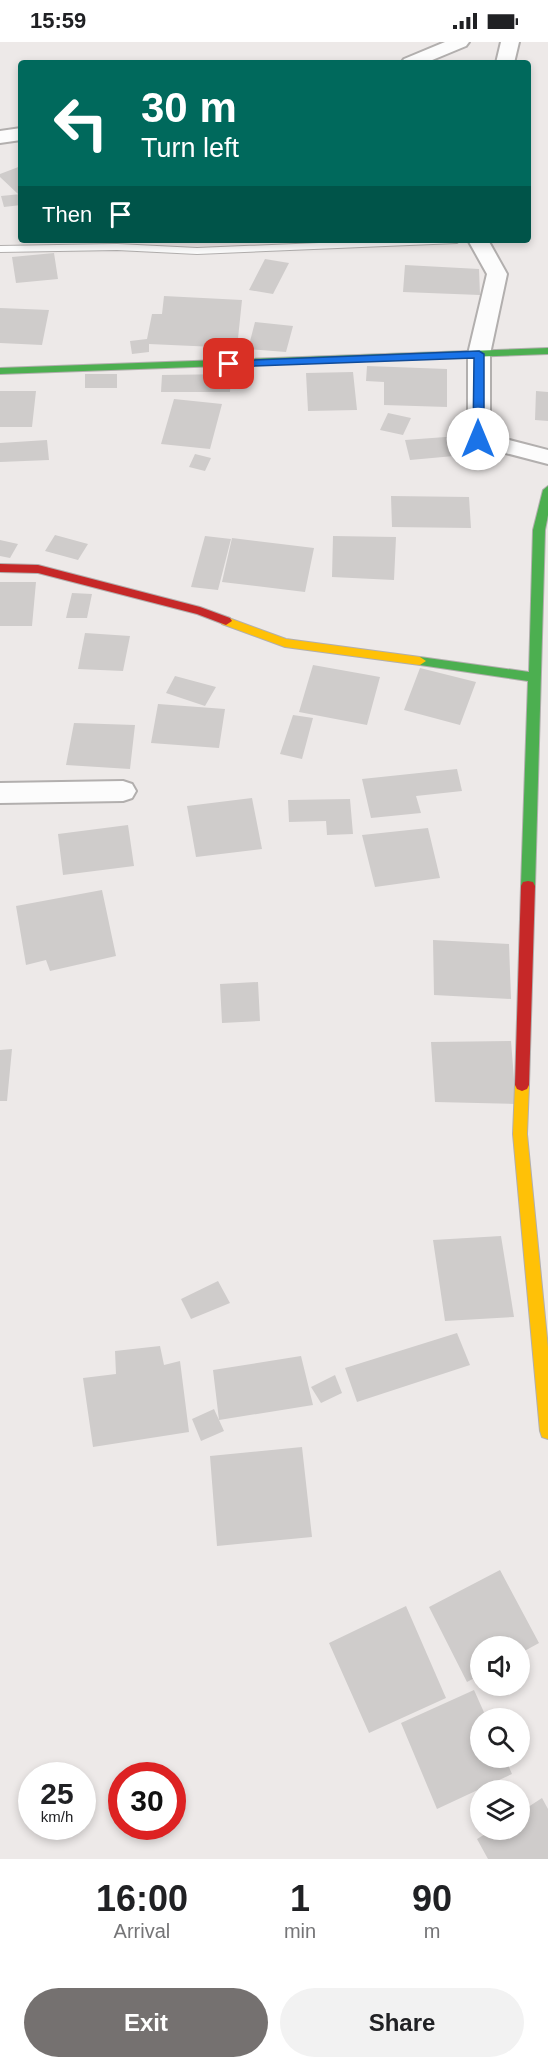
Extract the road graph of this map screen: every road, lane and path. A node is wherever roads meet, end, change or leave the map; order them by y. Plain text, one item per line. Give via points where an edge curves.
1 (460, 42) edge
2 (510, 42) edge
3 (417, 60) edge
4 (506, 60) edge
5 (18, 134) edge
6 (0, 137) edge
7 (386, 243) edge
8 (480, 243) edge
9 (0, 249) edge
10 (548, 351) edge
11 (479, 354) junction
12 (0, 371) edge
13 (548, 457) edge
14 (548, 490) edge
15 (0, 568) edge
16 (534, 677) junction
17 (123, 791) dead end
18 (0, 793) edge
19 (548, 1431) edge

1 - 3 street
2 - 4 street
5 - 6 street
7 - 9 lane via 197,251 117,247
8 - 11 street via 497,274
10 - 11 street
11 - 12 street
11 - 13 street via 478,439
14 - 16 street via 538,530
15 - 16 street via 38,569 200,611 285,643
16 - 19 street via 520,1134
17 - 18 street

